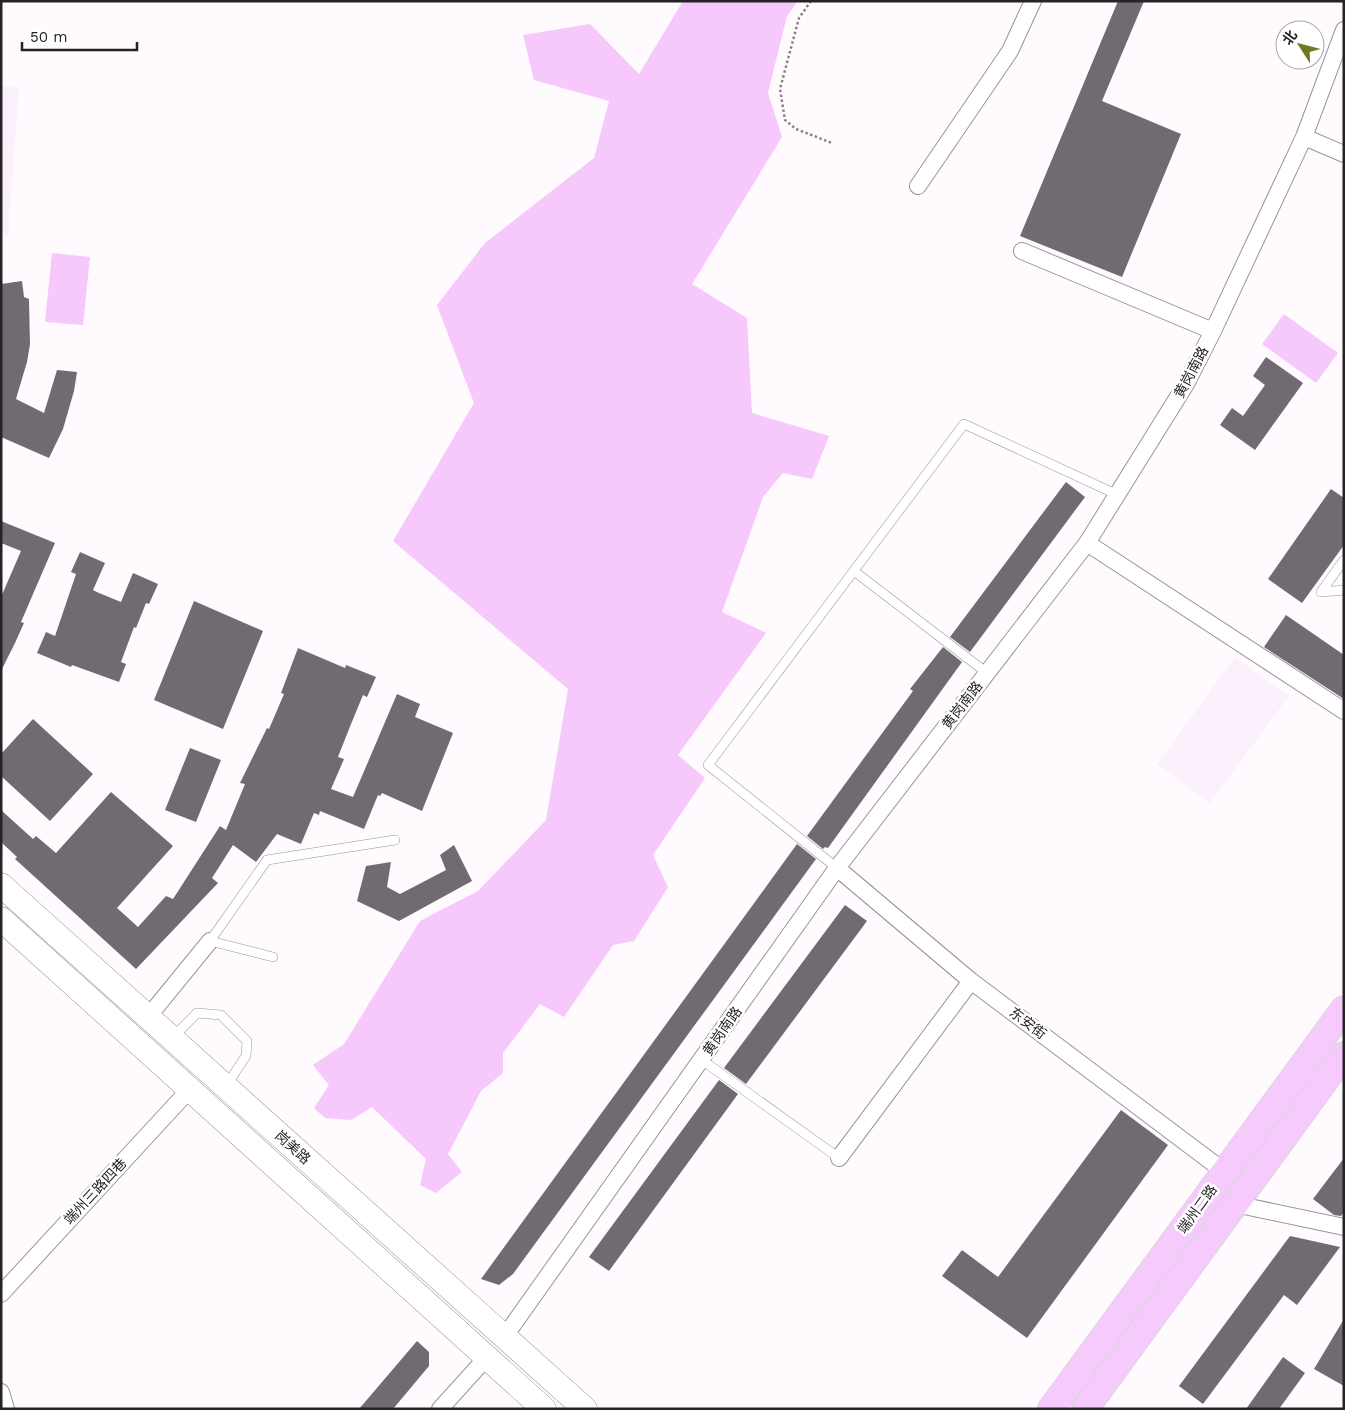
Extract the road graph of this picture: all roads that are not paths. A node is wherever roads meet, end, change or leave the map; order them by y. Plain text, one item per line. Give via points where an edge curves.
1 (1033, 1) edge
2 (1344, 30) edge
3 (1304, 137) junction
4 (1344, 154) edge
5 (918, 186) dead end
6 (1022, 251) dead end
7 (1213, 331) junction
8 (1118, 495) junction
9 (1087, 543) junction
10 (1344, 560) edge
11 (854, 571) junction
12 (1344, 590) edge
13 (987, 673) junction
14 (1344, 711) edge
15 (395, 840) dead end
16 (837, 868) junction
17 (1, 885) edge
18 (1, 919) edge
19 (210, 940) junction
20 (272, 957) dead end
21 (971, 981) junction
22 (1344, 1009) edge
23 (148, 1017) junction
24 (172, 1038) junction
25 (1344, 1055) edge
26 (702, 1060) junction
27 (226, 1087) junction
28 (190, 1089) junction
29 (839, 1158) joint
30 (1225, 1172) junction
31 (1235, 1204) junction
32 (1344, 1227) edge
33 (1, 1294) edge
34 (505, 1336) junction
35 (486, 1356) junction
36 (1066, 1388) junction
37 (1, 1392) edge
38 (1087, 1406) edge
39 (6, 1409) edge
40 (440, 1409) edge
41 (544, 1409) edge
42 (585, 1409) edge
43 (1051, 1409) edge

1 - 5 street via 1010,51
2 - 3 street, 黄岗南路
3 - 4 street
3 - 7 street, 黄岗南路
6 - 7 street
7 - 8 street, 黄岗南路 via 1186,384
8 - 9 street, 黄岗南路
8 - 11 lane via 964,424
9 - 13 street, 黄岗南路
9 - 14 street
10 - 12 lane via 1321,592
11 - 13 lane
11 - 16 lane via 708,765
13 - 16 street, 黄岗南路
15 - 19 lane via 267,860
16 - 21 street, 东安街
16 - 26 street, 黄岗南路
17 - 23 main road, 岗美路
18 - 28 main road, 岗美路
19 - 20 lane
19 - 23 street
21 - 29 street
21 - 30 street, 东安街
22 - 30 main road, 端州二路
23 - 24 main road, 岗美路
24 - 27 main road, 岗美路
24 - 27 lane via 197,1013 221,1015 247,1041 246,1056
25 - 31 main road, 端州二路
26 - 29 lane
26 - 34 street, 黄岗南路
27 - 34 main road, 岗美路
28 - 33 street, 端州三路四巷
28 - 35 main road, 岗美路
30 - 36 main road, 端州二路
31 - 32 street
31 - 38 main road, 端州二路
34 - 42 main road, 岗美路
35 - 40 street
35 - 41 main road, 岗美路
36 - 38 main road
36 - 43 main road, 端州二路
37 - 39 street

